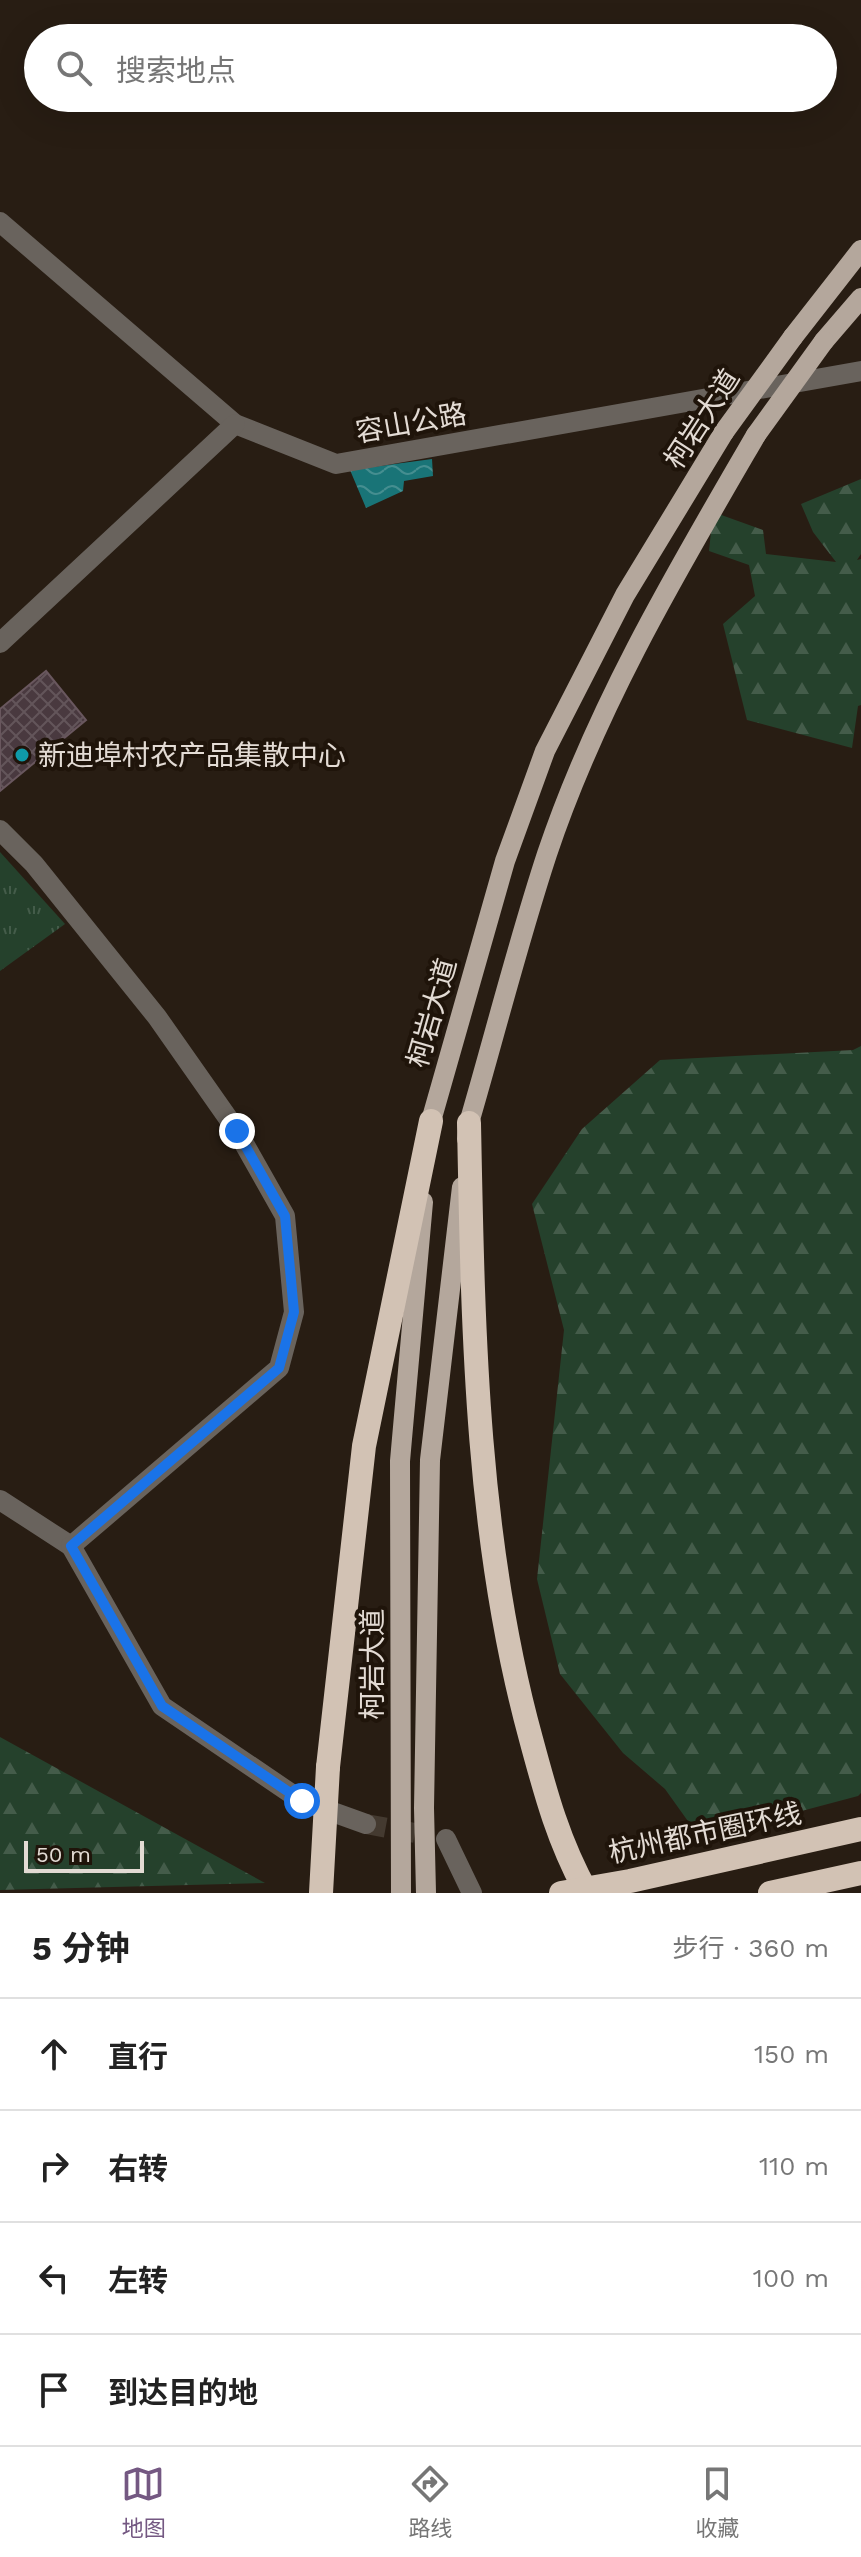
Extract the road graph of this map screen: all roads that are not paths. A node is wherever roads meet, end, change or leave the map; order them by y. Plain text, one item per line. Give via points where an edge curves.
1 (0, 222) edge
2 (861, 250) edge
3 (861, 298) edge
4 (861, 371) edge
5 (235, 424) junction
6 (0, 643) edge
7 (0, 830) edge
8 (431, 1121) junction
9 (469, 1123) junction
10 (0, 1500) edge
11 (71, 1546) junction
12 (366, 1824) tunnel mouth
13 (861, 1829) edge
14 (446, 1839) dead end
15 (861, 1873) edge
16 (321, 1893) edge
17 (401, 1893) edge
18 (426, 1893) edge
19 (472, 1893) edge
20 (561, 1893) edge
21 (587, 1893) edge
22 (770, 1893) edge

1 - 5 street, 容山公路
2 - 8 main road, 柯岩大道, bridge via 724,432 625,595 545,751 505,861
3 - 9 main road, 柯岩大道, bridge via 756,435 659,602 591,745 548,853
4 - 5 street, 容山公路 via 336,464
5 - 6 street
7 - 11 street via 34,864 157,1017 237,1131 285,1216 287,1230 294,1312 279,1368
8 - 16 highway, bridge via 364,1446 328,1767
8 - 17 main road, 柯岩大道 via 400,1461
9 - 18 main road, 柯岩大道 via 430,1460
9 - 21 highway via 478,1415 494,1567 520,1699 550,1808 567,1858
10 - 11 street
11 - 12 street via 162,1706 302,1801
13 - 20 highway, 杭州都市圈环线, bridge
14 - 19 street
15 - 22 highway

